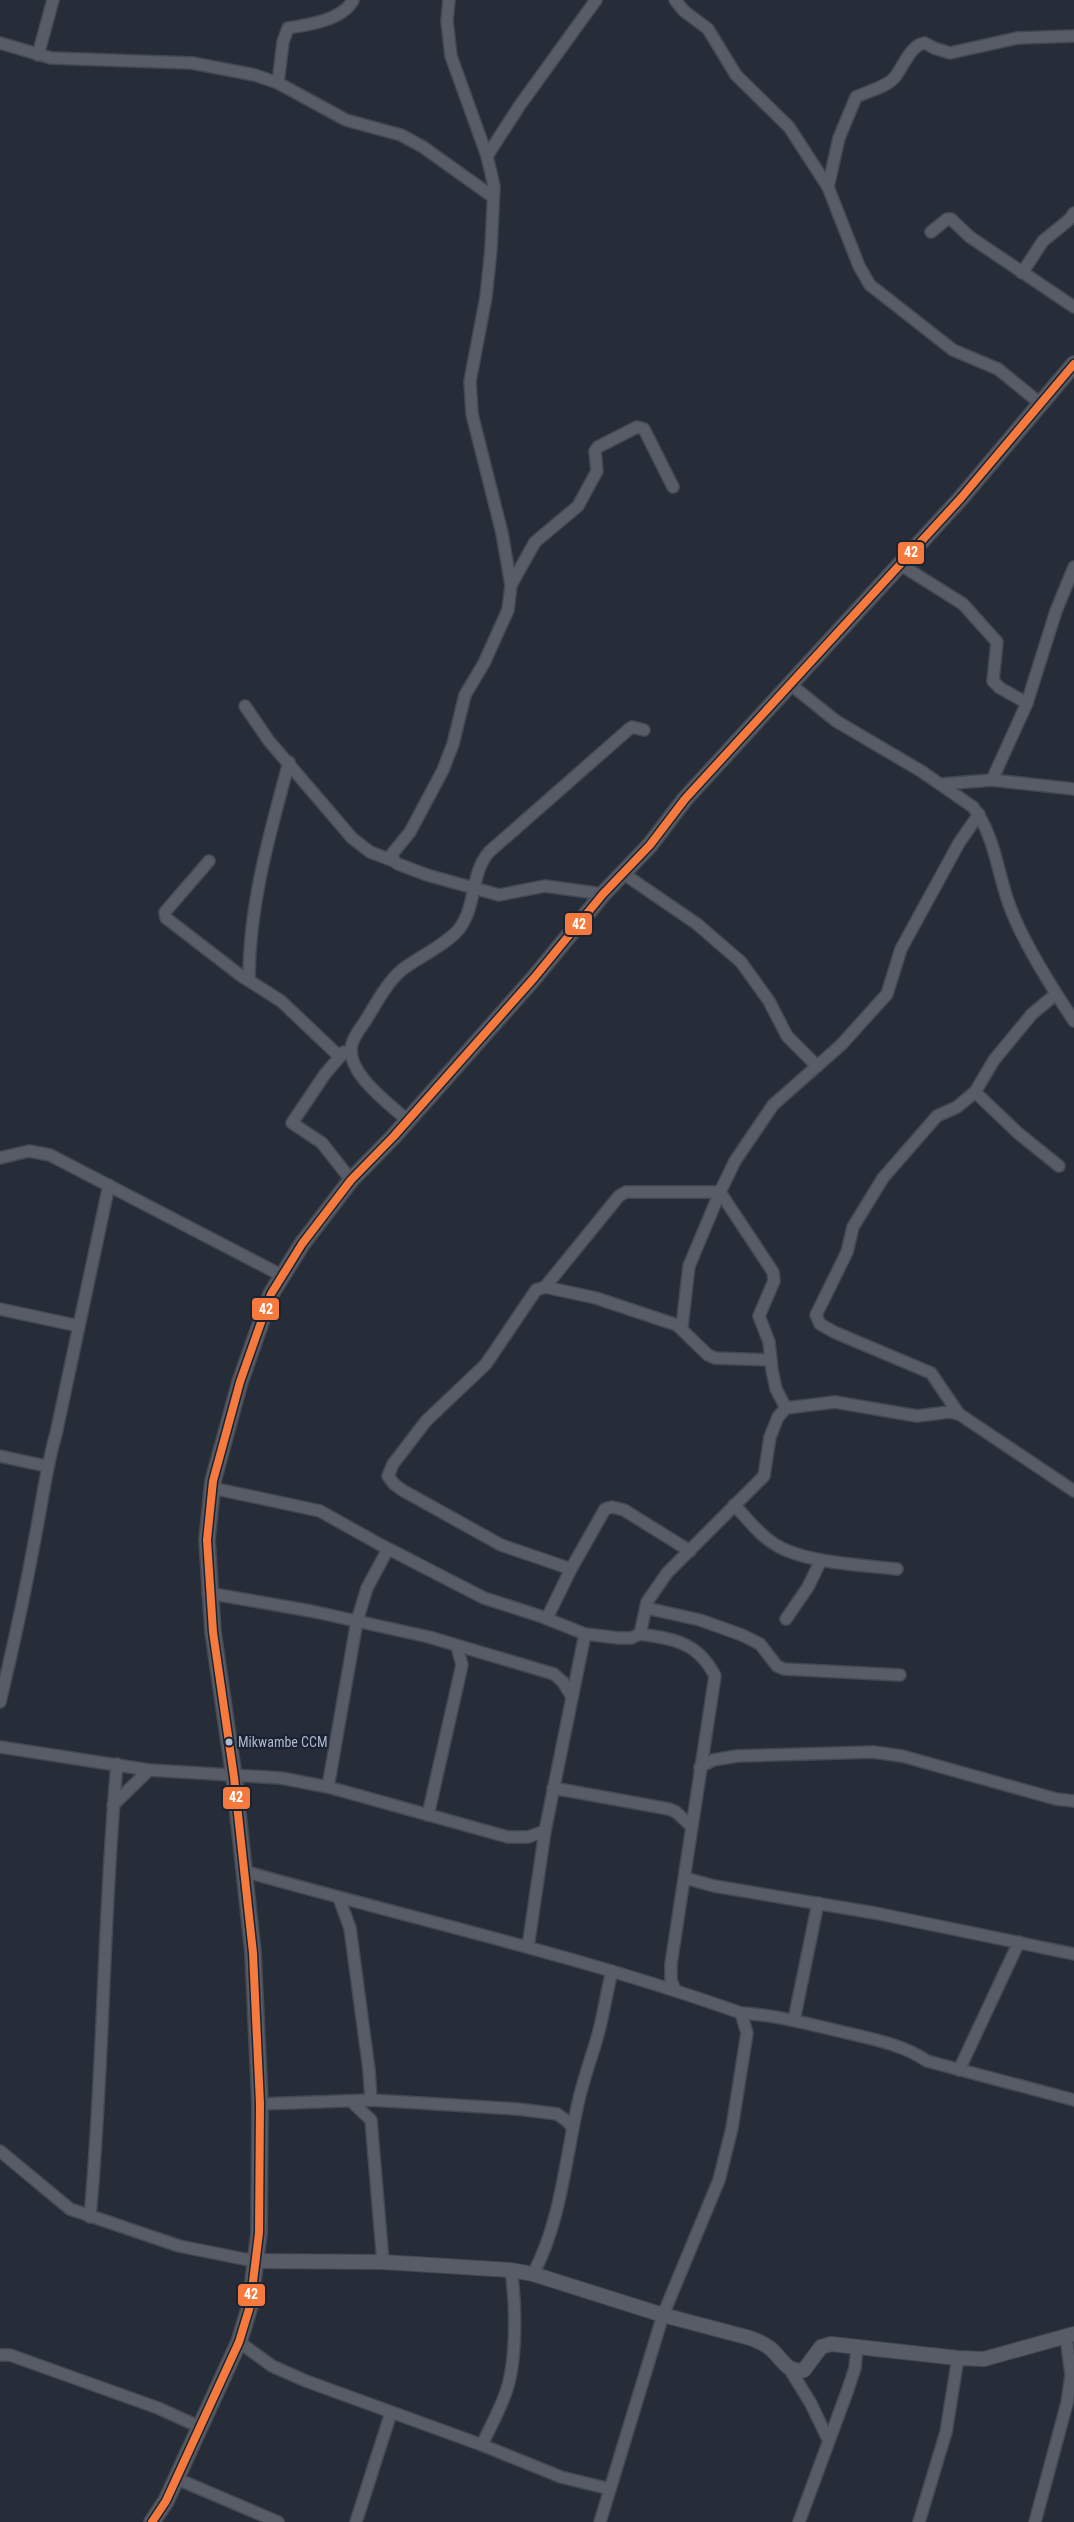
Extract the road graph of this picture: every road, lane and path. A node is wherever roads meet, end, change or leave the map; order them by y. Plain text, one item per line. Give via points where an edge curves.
1 (53, 0) edge
2 (352, 0) edge
3 (449, 0) edge
4 (596, 0) edge
5 (675, 0) edge
6 (1074, 36) edge
7 (0, 43) edge
8 (38, 55) junction
9 (278, 83) junction
10 (487, 156) junction
11 (828, 187) junction
12 (492, 197) junction
13 (1074, 213) edge
14 (931, 232) dead end
15 (1022, 273) junction
16 (1074, 308) edge
17 (1072, 368) edge
18 (1041, 404) junction
19 (673, 487) dead end
20 (901, 565) junction
21 (1074, 567) edge
22 (512, 585) junction
23 (790, 684) junction
24 (1027, 702) junction
25 (245, 706) dead end
26 (644, 730) dead end
27 (289, 762) junction
28 (992, 780) junction
29 (942, 784) junction
30 (1074, 789) edge
31 (979, 814) junction
32 (208, 861) dead end
33 (394, 861) junction
34 (624, 874) junction
35 (474, 888) junction
36 (603, 894) junction
37 (249, 979) junction
38 (1056, 994) junction
39 (1074, 1022) edge
40 (351, 1045) junction
41 (340, 1057) junction
42 (817, 1066) junction
43 (975, 1092) junction
44 (408, 1121) junction
45 (0, 1158) edge
46 (1059, 1166) dead end
47 (351, 1180) junction
48 (109, 1186) junction
49 (720, 1192) junction
50 (281, 1275) junction
51 (545, 1287) junction
52 (0, 1309) edge
53 (78, 1326) junction
54 (682, 1327) junction
55 (771, 1360) junction
56 (786, 1408) junction
57 (960, 1414) junction
58 (0, 1456) edge
59 (46, 1466) junction
60 (212, 1488) junction
61 (1074, 1491) edge
62 (734, 1504) junction
63 (388, 1549) junction
64 (690, 1551) junction
65 (821, 1560) junction
66 (897, 1569) dead end
67 (570, 1570) junction
68 (208, 1593) junction
69 (646, 1608) junction
70 (548, 1618) junction
71 (786, 1619) dead end
72 (357, 1621) junction
73 (584, 1634) junction
74 (640, 1634) junction
75 (457, 1646) junction
76 (577, 1669) junction
77 (554, 1674) junction
78 (900, 1676) dead end
79 (572, 1694) junction
80 (0, 1702) edge
81 (0, 1747) edge
82 (117, 1764) junction
83 (700, 1767) junction
84 (150, 1770) junction
85 (234, 1777) junction
86 (328, 1787) junction
87 (553, 1788) junction
88 (695, 1799) junction
89 (1074, 1801) edge
90 (113, 1805) junction
91 (676, 1812) junction
92 (428, 1815) junction
93 (691, 1826) junction
94 (545, 1831) junction
95 (243, 1871) junction
96 (685, 1878) junction
97 (339, 1898) junction
98 (818, 1902) junction
99 (1019, 1942) junction
100 (528, 1947) junction
101 (1074, 1954) edge
102 (612, 1971) junction
103 (675, 1990) junction
104 (741, 2013) junction
105 (794, 2020) junction
106 (959, 2070) junction
107 (371, 2100) junction
108 (1074, 2100) edge
109 (352, 2102) junction
110 (260, 2104) junction
111 (577, 2105) junction
112 (557, 2114) junction
113 (572, 2128) junction
114 (0, 2151) edge
115 (90, 2217) junction
116 (254, 2261) junction
117 (383, 2262) junction
118 (511, 2270) junction
119 (533, 2274) junction
120 (663, 2315) junction
121 (1070, 2335) edge
122 (239, 2342) junction
123 (857, 2347) junction
124 (0, 2355) edge
125 (958, 2358) junction
126 (788, 2368) junction
127 (391, 2413) junction
128 (200, 2427) junction
129 (828, 2439) junction
130 (482, 2445) junction
131 (175, 2478) junction
132 (610, 2489) junction
133 (273, 2521) edge
134 (152, 2522) edge
135 (356, 2522) edge
136 (600, 2522) edge
137 (799, 2522) edge
138 (919, 2522) edge
139 (1035, 2522) edge

1 - 8 street
2 - 9 street via 324,21 288,28
3 - 10 street via 447,21 451,56
4 - 10 street
5 - 11 street via 684,12 708,29 736,75 789,127
6 - 11 street via 1017,38 950,53 925,42 920,43 892,80 856,97 839,138
7 - 8 street
8 - 9 street via 192,63 255,75
9 - 12 street via 346,120 401,135
10 - 12 street via 494,186
11 - 18 street via 859,266 870,285 953,350 998,369
12 - 22 street via 486,297 470,394
13 - 15 street via 1043,241
14 - 15 street via 951,219 970,237
15 - 16 street
17 - 18 main road
18 - 20 main road
19 - 22 street via 641,428 637,427 598,447 597,471 578,506 535,542
20 - 23 main road
20 - 24 street via 963,604 997,642 993,678 996,685
21 - 24 street via 1056,611
22 - 33 street via 502,627 463,700 443,770 410,832 394,850
23 - 29 street via 836,721
23 - 34 main road via 685,799
24 - 28 street
25 - 27 street via 269,741
26 - 35 street via 628,729 489,852
27 - 33 street via 352,838 370,852
27 - 37 street via 259,871
28 - 29 street
28 - 30 street
29 - 31 street via 971,804
31 - 38 street via 997,856 1009,904
31 - 42 street via 959,843 901,949 887,994 841,1045
32 - 37 street via 165,912 166,918
33 - 35 street via 427,875
34 - 36 main road
34 - 42 street via 697,924 741,962 769,1000 787,1036
35 - 36 street via 499,895 545,886
35 - 40 street via 470,912 461,927 398,973
36 - 44 main road
37 - 41 street via 281,1001
38 - 39 street
38 - 43 street via 1032,1014 994,1060
40 - 41 street
40 - 44 street via 351,1061 362,1078
41 - 47 street via 292,1123 322,1143
42 - 49 street via 773,1104 735,1162
43 - 46 street
43 - 57 street via 958,1107 936,1116 883,1178 853,1227 847,1252 816,1315 820,1324 834,1332 931,1373
44 - 47 main road
45 - 48 street via 30,1151 50,1155
47 - 50 main road
48 - 50 street
48 - 53 street
49 - 51 street via 626,1192 619,1196
49 - 54 street via 688,1272
49 - 55 street via 773,1272 774,1281 759,1316 769,1342
50 - 60 main road via 254,1337
51 - 54 street via 596,1298
51 - 67 street via 536,1290 486,1364 426,1422 393,1464 388,1476 402,1490 481,1536
52 - 53 street
53 - 59 street via 56,1434
54 - 55 street via 705,1353 715,1358
55 - 56 street via 776,1389
56 - 57 street via 835,1402 906,1415
56 - 62 street via 778,1417 770,1437 764,1476 749,1494
57 - 61 street
58 - 59 street
59 - 80 street via 24,1598
60 - 63 street via 320,1510
60 - 68 main road via 207,1540
62 - 64 street
62 - 65 street via 777,1547
63 - 70 street via 484,1598
63 - 72 street via 367,1588
64 - 67 street via 630,1513 612,1507 605,1510
64 - 69 street via 667,1573
65 - 66 street
65 - 71 street via 808,1587
67 - 70 street
68 - 72 street
68 - 85 main road
69 - 74 street
69 - 78 street via 700,1620 742,1634 760,1644 776,1666 784,1669
70 - 73 street
72 - 75 street
72 - 86 street
73 - 74 street via 632,1638
73 - 76 street
74 - 83 street via 686,1644 715,1676
75 - 77 street
75 - 92 street via 462,1665
76 - 77 street
76 - 79 street
77 - 79 street
79 - 87 street
81 - 82 street
82 - 84 street
82 - 90 street
83 - 88 street
83 - 89 street via 713,1760 738,1756 873,1752 902,1756 1056,1799
84 - 85 street
84 - 90 street
85 - 86 street via 281,1778
85 - 95 main road
86 - 92 street
87 - 91 street
87 - 94 street
88 - 91 street
88 - 93 street
90 - 115 street via 98,2140
91 - 93 street
92 - 94 street via 508,1837 528,1837
93 - 96 street
94 - 100 street
95 - 97 street
95 - 110 main road via 253,1953
96 - 98 street via 714,1886
96 - 103 street via 671,1964
97 - 100 street
97 - 107 street via 350,1928
98 - 99 street
98 - 105 street
99 - 101 street
99 - 106 street
100 - 102 street
102 - 103 street
102 - 111 street
103 - 104 street
104 - 105 street
104 - 120 street via 746,2033 732,2128 721,2171 704,2220
105 - 106 street via 890,2043 915,2052 927,2061
106 - 108 street
107 - 109 street
107 - 112 street
109 - 110 street
109 - 117 street via 371,2120
110 - 116 main road via 259,2233
111 - 112 street
111 - 113 street
112 - 113 street
113 - 119 street via 546,2248
114 - 115 street via 70,2209
115 - 116 street via 179,2246
116 - 117 street
116 - 122 main road via 250,2306
117 - 118 street
118 - 119 street
118 - 130 street via 515,2297 512,2363 507,2388
119 - 120 street
120 - 126 street via 764,2343
120 - 132 street
121 - 125 street via 1001,2355
121 - 139 street via 1071,2375 1067,2403
122 - 127 street via 283,2372
122 - 128 main road
123 - 125 street
123 - 126 street via 821,2346 804,2370
123 - 129 street via 855,2368
124 - 128 street via 10,2355 149,2405
125 - 138 street via 946,2432
126 - 129 street
127 - 130 street
127 - 135 street
128 - 131 main road
129 - 137 street
130 - 132 street via 561,2477
131 - 133 street
131 - 134 main road via 166,2501
132 - 136 street

